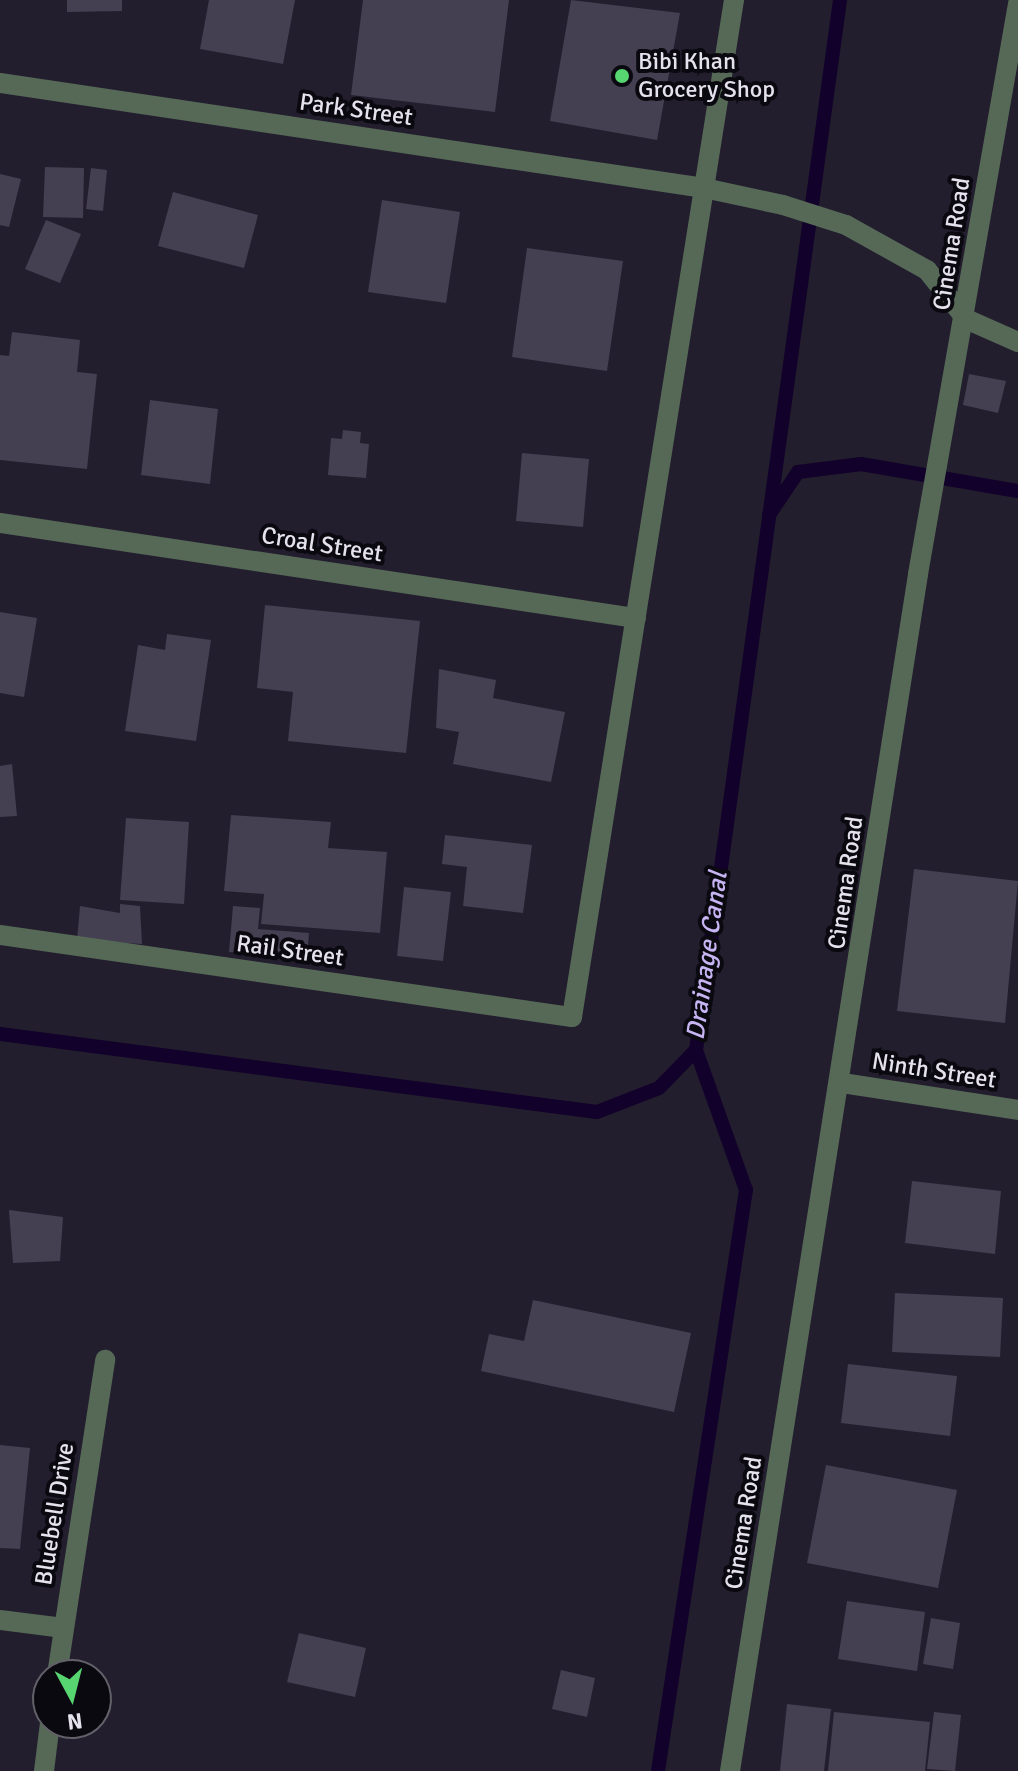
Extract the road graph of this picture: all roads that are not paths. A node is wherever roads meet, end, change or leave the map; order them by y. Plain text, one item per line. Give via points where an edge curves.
1 (734, 0) edge
2 (1018, 4) edge
3 (0, 83) edge
4 (704, 188) junction
5 (966, 319) junction
6 (1018, 342) edge
7 (0, 523) edge
8 (636, 618) junction
9 (0, 935) edge
10 (842, 1083) junction
11 (1018, 1110) edge
12 (105, 1360) dead end
13 (0, 1620) edge
14 (63, 1628) junction
15 (59, 1659) edge
16 (48, 1739) edge
17 (44, 1771) edge
18 (730, 1771) edge

1 - 4 street
2 - 5 street, Cinema Road
3 - 4 street, Park Street
4 - 5 street, Park Street via 846,225 927,270
4 - 8 street
5 - 6 street
5 - 10 street, Cinema Road via 918,574
7 - 8 street, Croal Street
8 - 9 street, Rail Street via 572,1017
10 - 11 street, Ninth Street
10 - 18 street, Cinema Road
12 - 14 street, Bluebell Drive
13 - 14 street
14 - 15 street, Bluebell Drive
16 - 17 street

